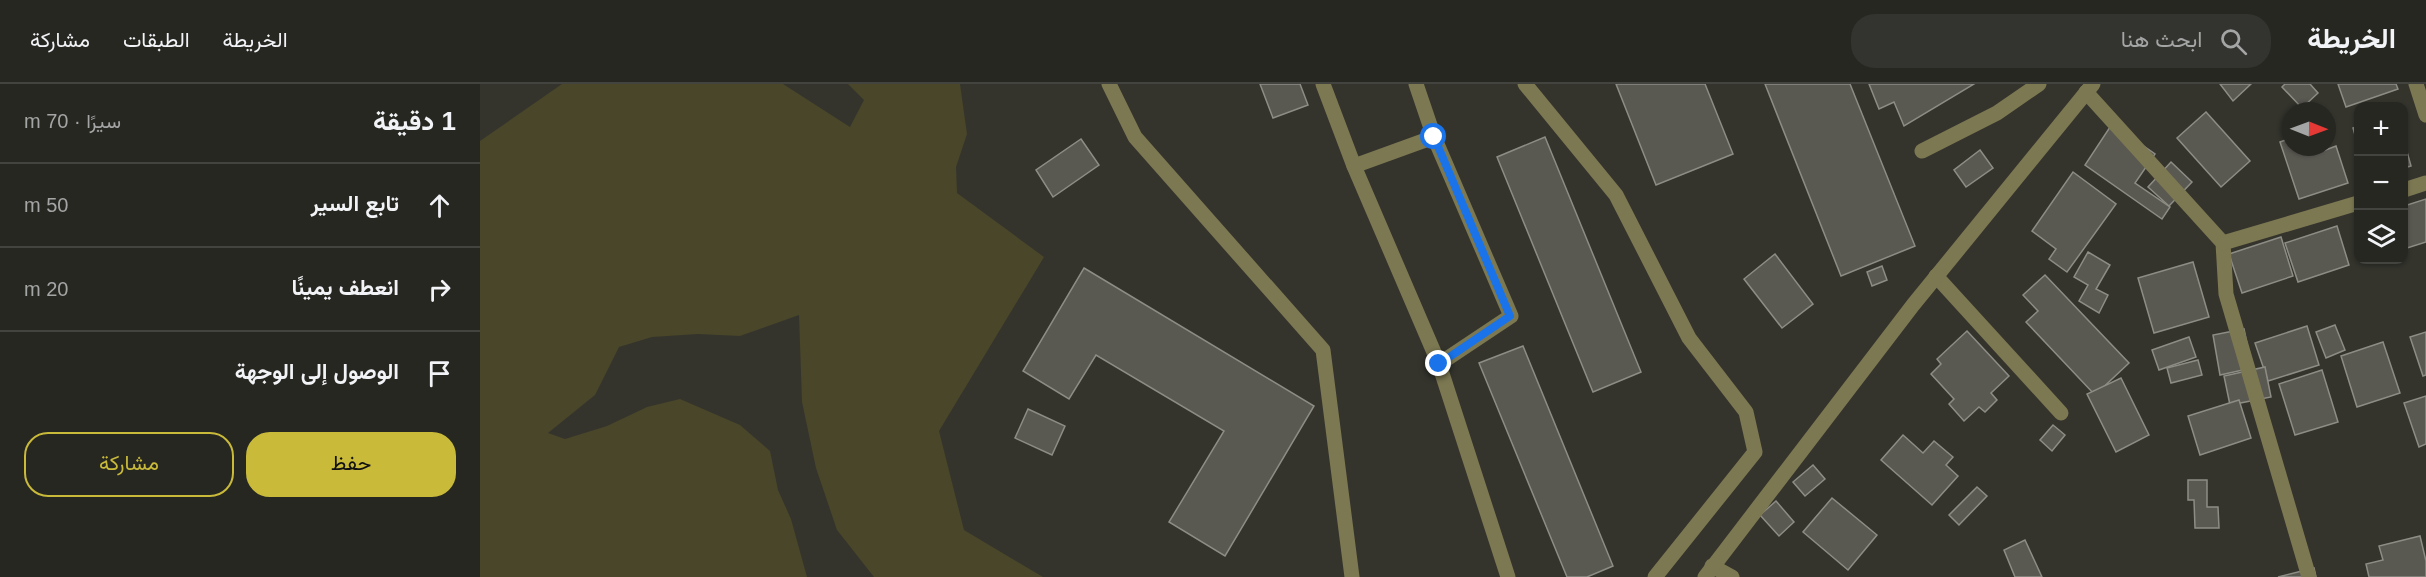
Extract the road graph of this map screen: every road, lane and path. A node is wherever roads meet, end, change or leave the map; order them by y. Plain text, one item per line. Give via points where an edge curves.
1 (1109, 84) edge
2 (1323, 84) edge
3 (1416, 84) edge
4 (1526, 84) edge
5 (2039, 84) edge
6 (2416, 84) edge
7 (2089, 88) edge
8 (2426, 115) edge
9 (1434, 137) junction
10 (1922, 152) dead end
11 (1354, 166) junction
12 (2426, 183) edge
13 (2408, 188) edge
14 (2354, 204) edge
15 (2223, 243) junction
16 (1936, 276) junction
17 (1439, 364) junction
18 (2061, 412) dead end
19 (1708, 572) edge
20 (1352, 577) edge
21 (1508, 577) edge
22 (1655, 577) edge
23 (1732, 577) edge
24 (2309, 577) edge

1 - 20 street via 1135,137 1323,350
2 - 11 street
3 - 9 street
4 - 22 street via 1616,195 1689,338 1746,412 1755,452
5 - 10 street via 1997,113
6 - 8 street
7 - 15 street
7 - 16 street
9 - 11 street
9 - 17 street via 1510,316
11 - 17 street
12 - 13 street
14 - 15 street
15 - 24 street via 2226,294
16 - 18 street
16 - 19 street
17 - 21 street
19 - 23 street

